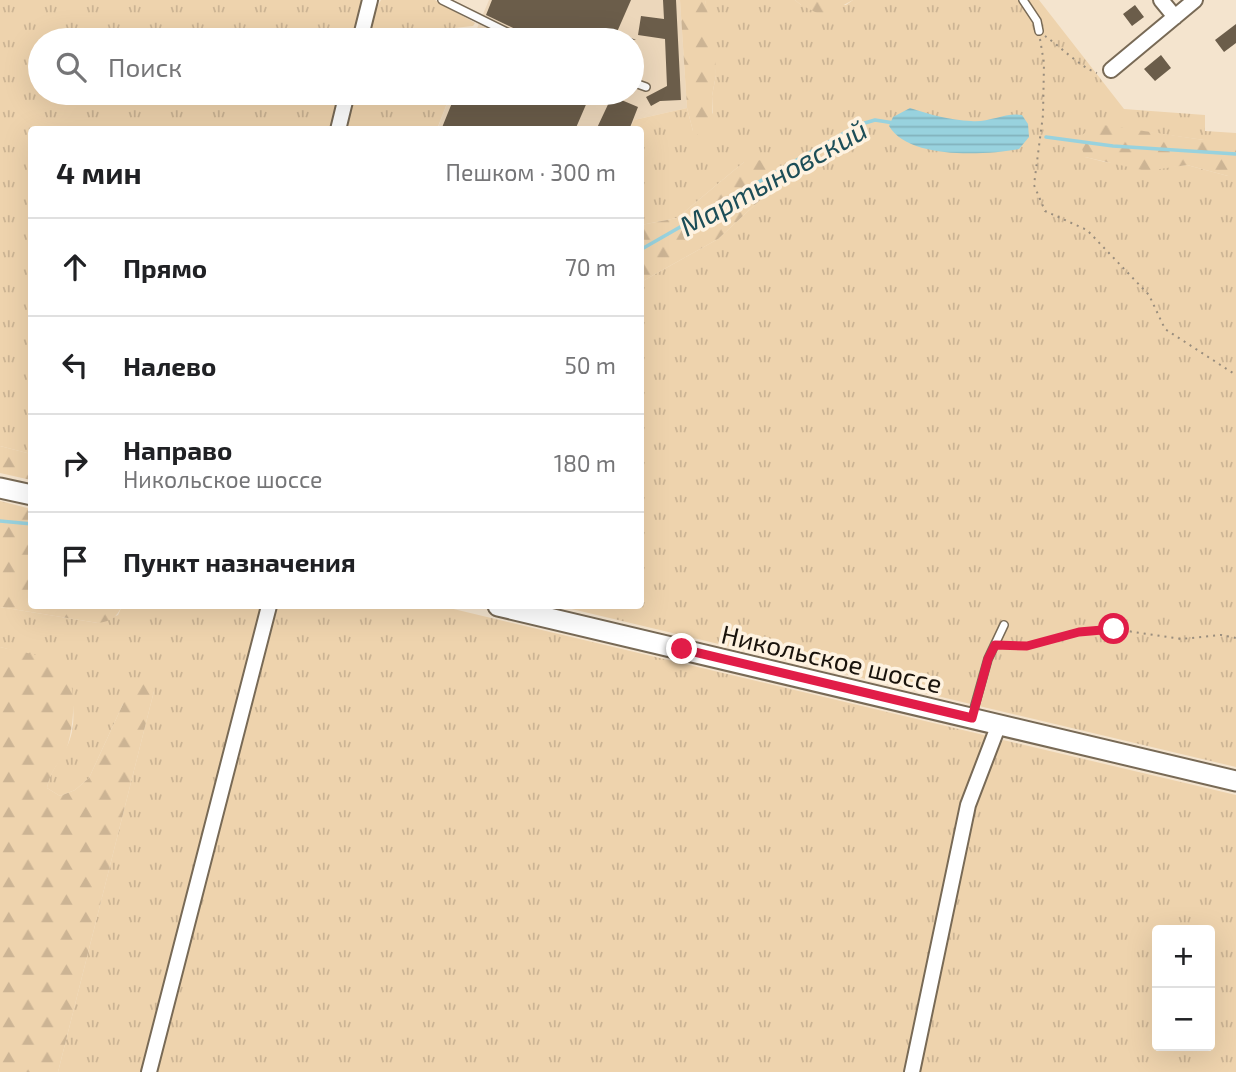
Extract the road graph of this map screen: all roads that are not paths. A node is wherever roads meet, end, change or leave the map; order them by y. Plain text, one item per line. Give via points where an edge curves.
1 (370, 0) edge
2 (442, 0) edge
3 (1023, 0) edge
4 (1161, 0) edge
5 (1195, 0) edge
6 (1175, 17) junction
7 (363, 28) edge
8 (499, 28) edge
9 (1039, 31) road end
10 (1105, 72) road end
11 (344, 105) edge
12 (339, 126) edge
13 (0, 488) edge
14 (28, 494) edge
15 (268, 609) edge
16 (511, 609) edge
17 (1004, 625) dead end
18 (972, 718) junction
19 (999, 724) junction
20 (1236, 781) edge
21 (149, 1072) edge
22 (912, 1072) edge

1 - 7 street
2 - 8 lane
3 - 9 lane
4 - 6 street
5 - 6 street
6 - 10 street
11 - 12 street
13 - 14 main road
15 - 21 street
16 - 18 main road, Никольское шоссе
17 - 18 lane via 988,659
18 - 19 main road, Никольское шоссе
19 - 20 main road, Никольское шоссе
19 - 22 street via 968,805

